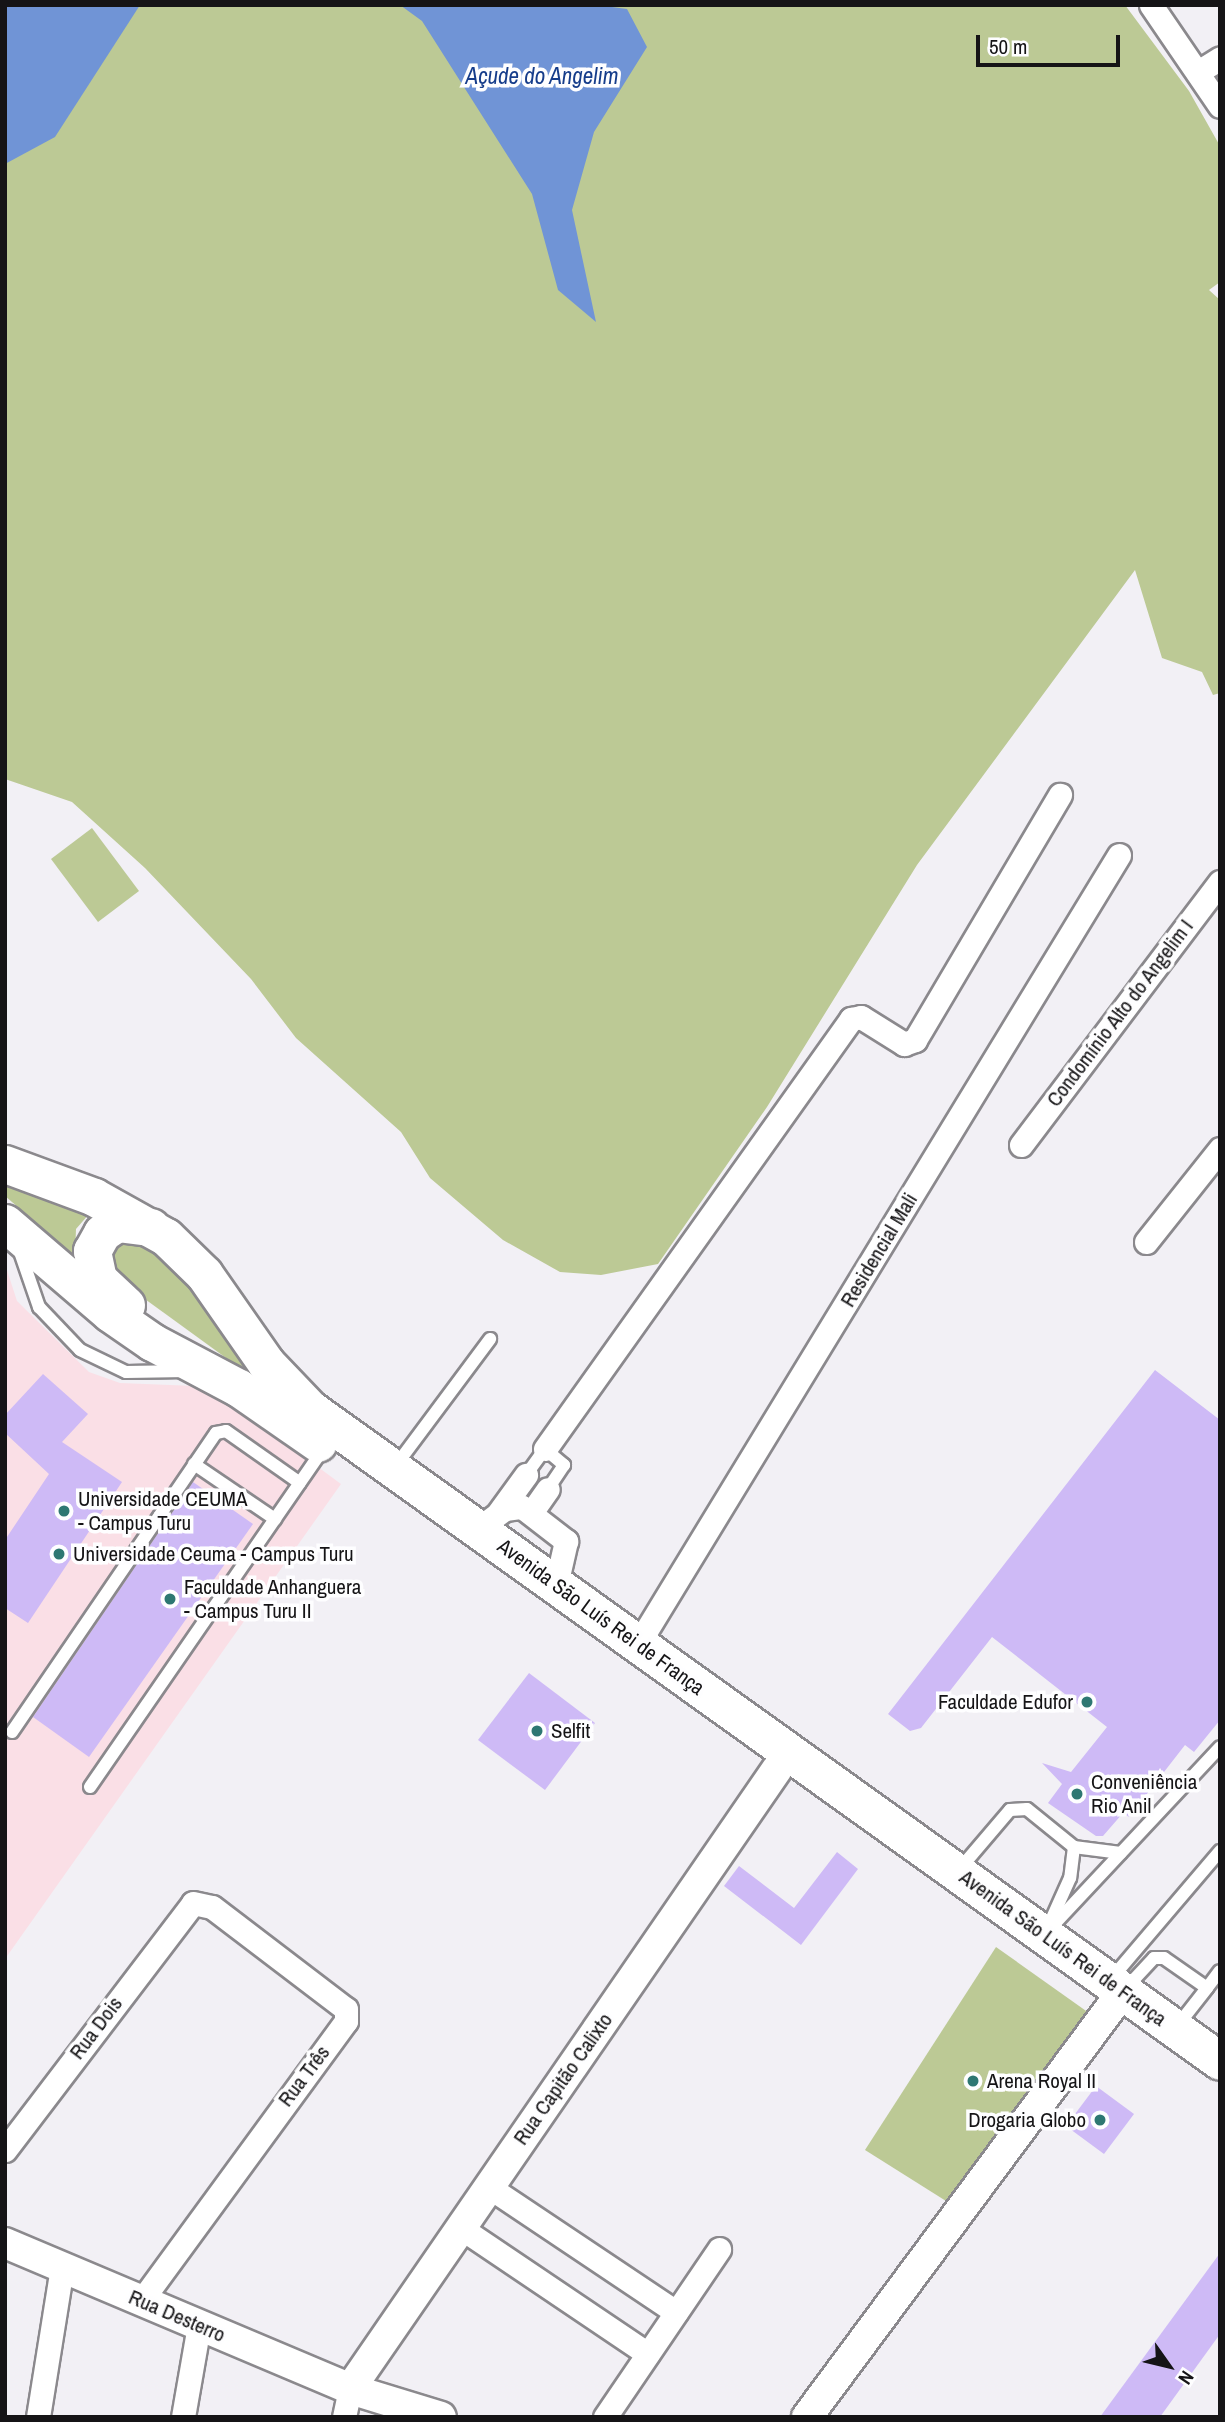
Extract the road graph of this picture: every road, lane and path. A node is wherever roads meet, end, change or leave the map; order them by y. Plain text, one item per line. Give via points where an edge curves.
1 (1151, 5) edge
2 (1220, 58) edge
3 (1198, 72) junction
4 (1220, 106) edge
5 (1060, 795) dead end
6 (1119, 855) dead end
7 (1220, 882) edge
8 (1021, 1145) dead end
9 (1220, 1149) edge
10 (5, 1164) edge
11 (10, 1227) edge
12 (151, 1227) junction
13 (1146, 1242) dead end
14 (490, 1339) dead end
15 (206, 1370) junction
16 (324, 1447) junction
17 (545, 1448) junction
18 (194, 1465) junction
19 (394, 1469) junction
20 (526, 1475) joint
21 (300, 1483) junction
22 (548, 1489) joint
23 (531, 1513) junction
24 (275, 1519) junction
25 (488, 1521) junction
26 (556, 1585) junction
27 (638, 1644) junction
28 (12, 1732) dead end
29 (1220, 1747) edge
30 (777, 1769) junction
31 (90, 1787) dead end
32 (1074, 1847) junction
33 (1220, 1851) edge
34 (1121, 1853) junction
35 (957, 1872) junction
36 (187, 1907) joint
37 (1045, 1934) junction
38 (1220, 1971) edge
39 (1206, 1988) junction
40 (1114, 1993) junction
41 (1175, 2028) junction
42 (1220, 2061) edge
43 (1220, 2088) edge
44 (5, 2150) edge
45 (489, 2187) junction
46 (461, 2228) junction
47 (5, 2243) edge
48 (719, 2249) dead end
49 (62, 2267) junction
50 (141, 2301) junction
51 (676, 2312) junction
52 (199, 2325) junction
53 (648, 2354) junction
54 (347, 2403) edge
55 (38, 2417) edge
56 (183, 2417) edge
57 (441, 2417) edge
58 (605, 2417) edge
59 (807, 2417) edge

1 - 3 street
2 - 3 street
3 - 4 street
5 - 17 street via 915,1040 904,1044 861,1017 851,1019
6 - 27 street, Residencial Mali
7 - 8 street, Condomínio Alto do Angelim I
9 - 13 street
10 - 12 main road, Avenida São Luís Rei de França via 94,1197
11 - 15 main road, Avenida São Luís Rei de França via 110,1313
12 - 15 main road via 125,1221 108,1227 92,1251 94,1271 106,1289
12 - 19 main road, Avenida São Luís Rei de França via 204,1275 296,1397
14 - 19 lane
15 - 16 main road, Avenida São Luís Rei de França
16 - 21 lane
16 - 30 main road, Avenida São Luís Rei de França
17 - 20 lane
17 - 22 lane via 564,1465
18 - 21 lane via 216,1433 226,1432
18 - 24 lane
18 - 28 lane
19 - 25 main road, Avenida São Luís Rei de França
20 - 25 street
21 - 24 lane
22 - 23 street
23 - 25 street via 516,1505
23 - 26 street via 566,1541
24 - 31 lane
25 - 26 main road, Avenida São Luís Rei de França
26 - 27 main road, Avenida São Luís Rei de França
27 - 35 main road, Avenida São Luís Rei de França
29 - 34 lane
30 - 40 main road, Avenida São Luís Rei de França
30 - 45 street, Rua Capitão Calixto
32 - 34 lane
32 - 35 lane via 1018,1807 1010,1810
32 - 37 lane via 1070,1878
33 - 40 lane
34 - 37 lane
35 - 37 main road, Avenida São Luís Rei de França
36 - 44 street, Rua Dois
36 - 50 street, Rua Três via 199,1902 212,1907 341,2004 347,2015
37 - 40 main road, Avenida São Luís Rei de França
38 - 39 lane
39 - 40 lane via 1164,1958 1145,1964
39 - 41 lane
40 - 41 main road, Avenida São Luís Rei de França
40 - 43 main road, Avenida São Luís Rei de França
40 - 59 street
41 - 42 main road, Avenida São Luís Rei de França
45 - 46 street, Rua Capitão Calixto
45 - 51 street
46 - 53 street
46 - 54 street, Rua Capitão Calixto
47 - 49 street, Rua Desterro
48 - 51 street
49 - 50 street, Rua Desterro
49 - 55 street
50 - 52 street, Rua Desterro
51 - 53 street
52 - 54 street, Rua Desterro
52 - 56 street
53 - 58 street
54 - 57 street, Rua Desterro

